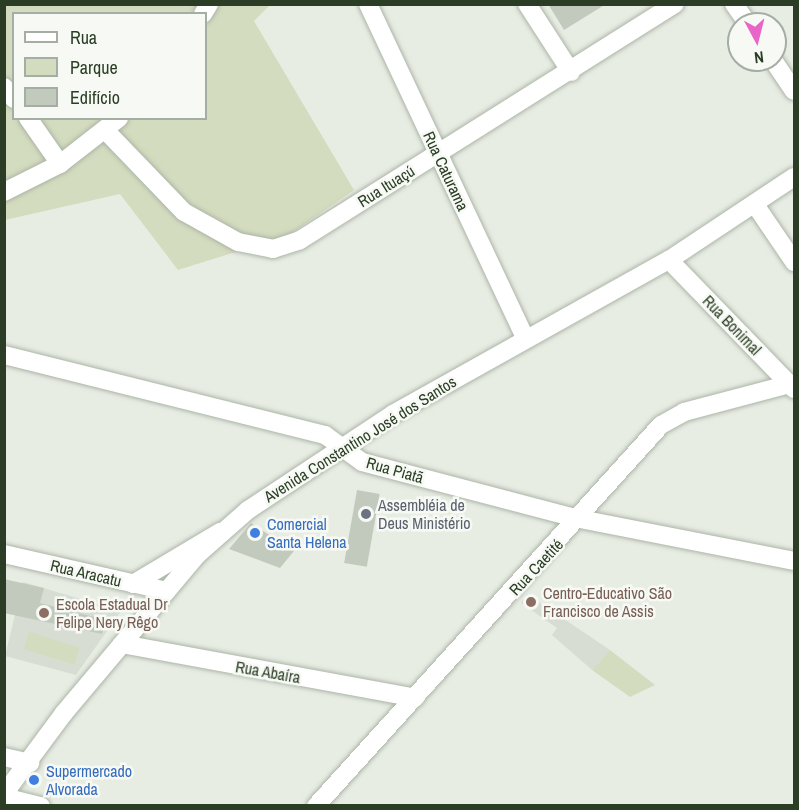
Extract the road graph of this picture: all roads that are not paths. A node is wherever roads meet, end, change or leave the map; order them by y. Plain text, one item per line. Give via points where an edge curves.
1 (368, 4) edge
2 (527, 4) edge
3 (675, 4) edge
4 (571, 72) junction
5 (782, 72) edge
6 (795, 91) edge
7 (29, 120) edge
8 (112, 125) edge
9 (438, 154) junction
10 (60, 164) junction
11 (795, 177) edge
12 (4, 192) edge
13 (756, 206) junction
14 (669, 260) junction
15 (795, 262) edge
16 (525, 338) junction
17 (4, 355) edge
18 (792, 387) edge
19 (343, 446) junction
20 (580, 519) junction
21 (220, 532) junction
22 (4, 554) edge
23 (795, 561) edge
24 (133, 584) junction
25 (167, 591) junction
26 (122, 644) junction
27 (415, 698) junction
28 (4, 757) edge
29 (30, 763) junction
30 (4, 796) edge
31 (41, 806) edge
32 (316, 806) edge

1 - 9 street, Rua Caturama
2 - 4 street
3 - 4 street, Rua Ituaçú
4 - 9 street, Rua Ituaçú
5 - 6 street
7 - 10 street
8 - 9 street, Rua Ituaçú via 184,212 257,249 300,240
8 - 10 street
9 - 16 street, Rua Caturama
10 - 12 street
11 - 13 street, Avenida Constantino José dos Santos
13 - 14 street, Avenida Constantino José dos Santos
13 - 15 street
14 - 16 street, Avenida Constantino José dos Santos
14 - 18 street, Rua Bonimal
16 - 19 street, Avenida Constantino José dos Santos
17 - 19 street, Rua Piatã via 324,435
18 - 20 street, Rua Caetité via 684,412 661,425
19 - 20 street, Rua Piatã via 362,462
19 - 21 street, Avenida Constantino José dos Santos
20 - 23 street, Rua Piatã
20 - 27 street, Rua Caetité
21 - 24 street
21 - 25 street, Avenida Constantino José dos Santos
22 - 24 street, Rua Aracatu
24 - 25 street, Rua Aracatu
25 - 26 street, Avenida Constantino José dos Santos
26 - 27 street, Rua Abaíra
26 - 29 street, Avenida Constantino José dos Santos
27 - 32 street, Rua Caetité
28 - 29 street
29 - 30 street, Avenida Constantino José dos Santos
30 - 31 street

